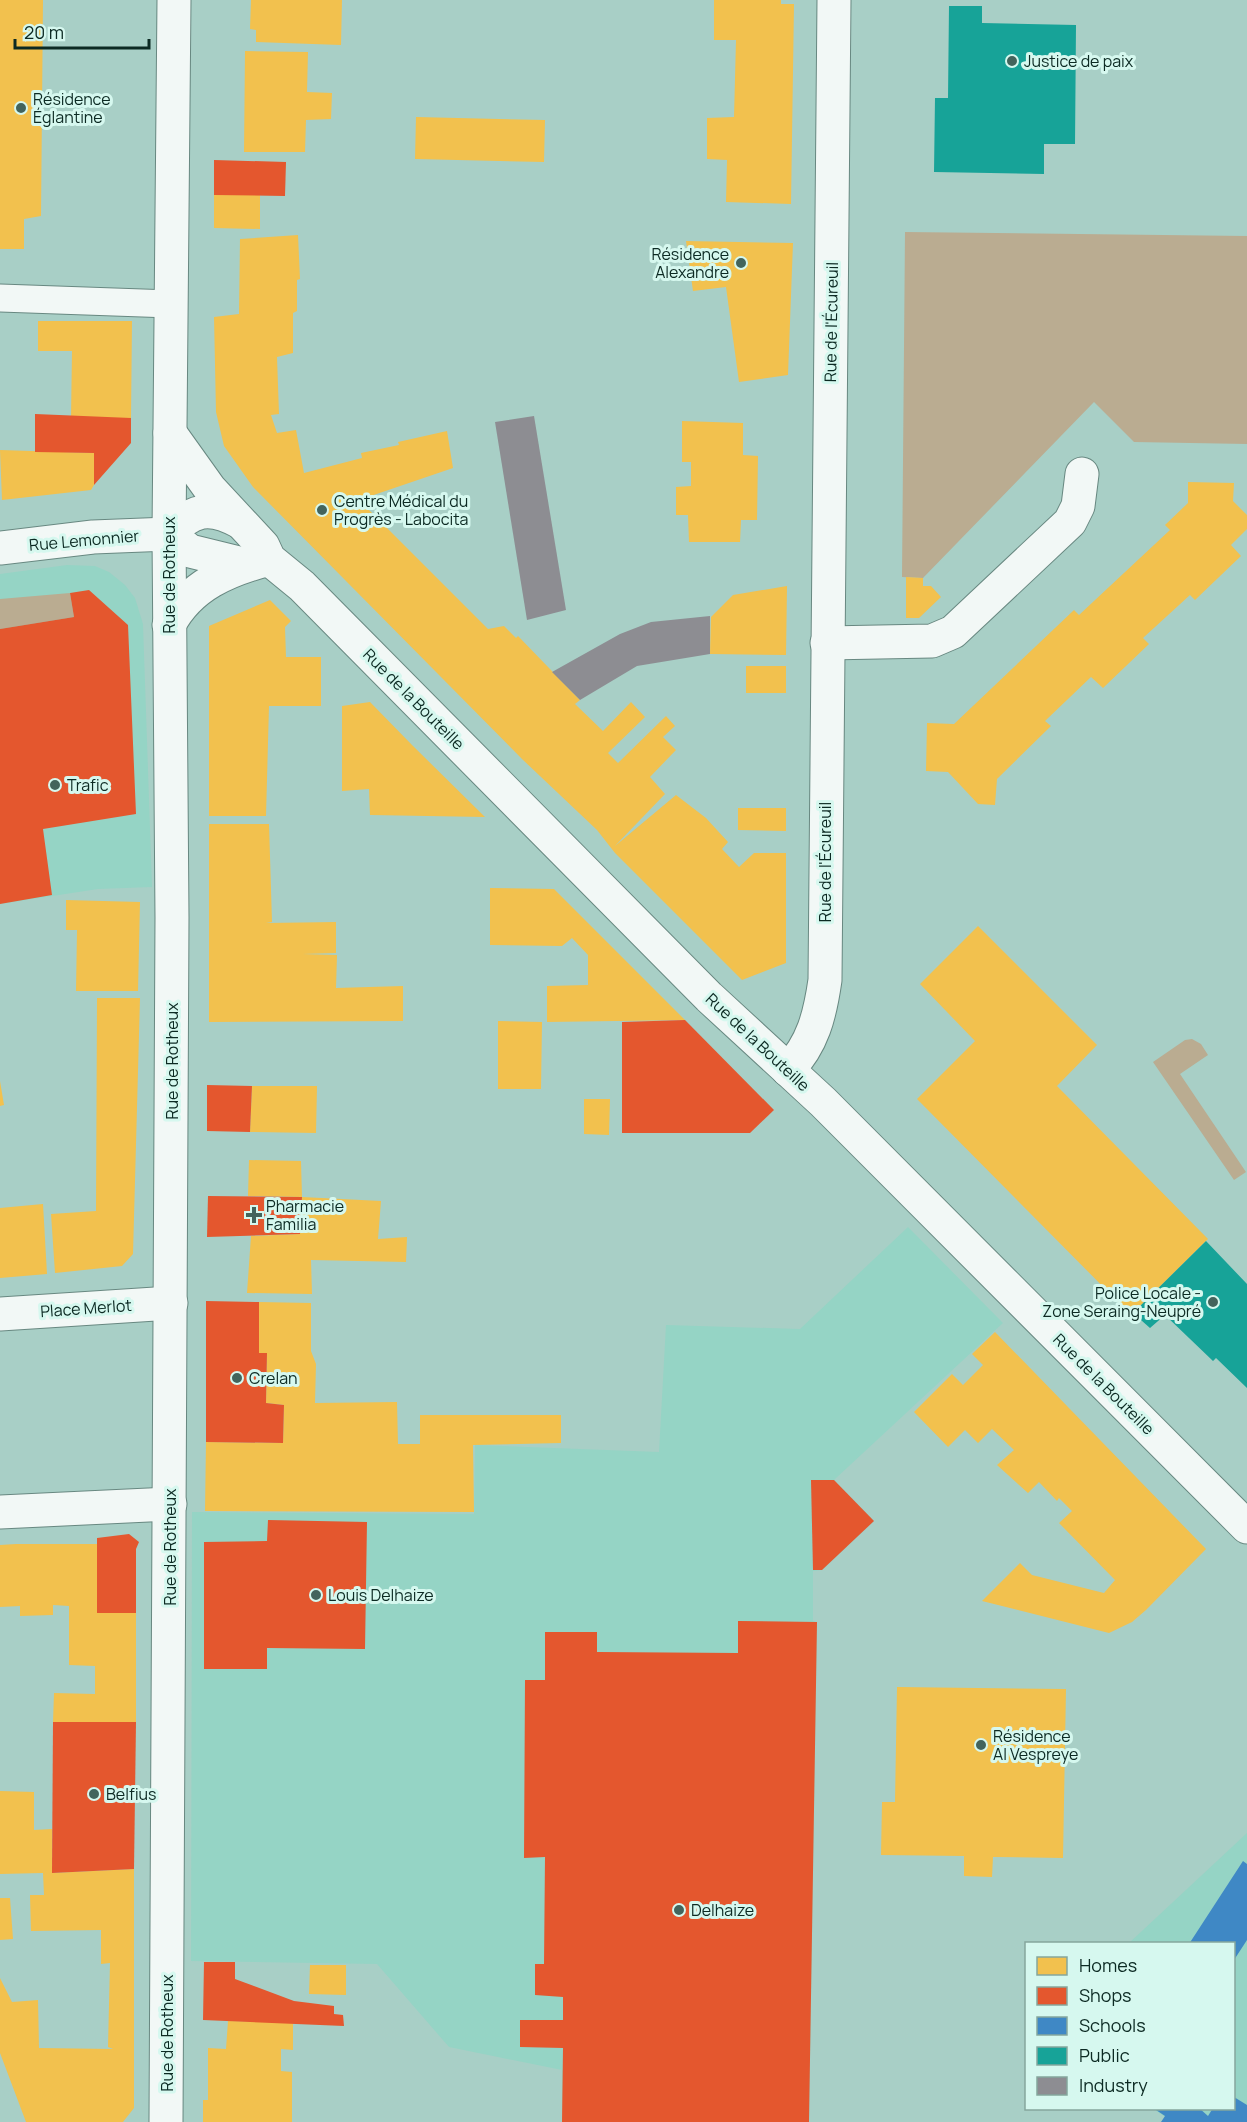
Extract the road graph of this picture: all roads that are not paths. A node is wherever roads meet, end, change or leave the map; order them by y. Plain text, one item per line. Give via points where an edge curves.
1 (174, 0) edge
2 (834, 0) edge
3 (0, 298) edge
4 (171, 304) junction
5 (170, 433) junction
6 (1082, 474) dead end
7 (240, 522) junction
8 (169, 534) junction
9 (0, 548) edge
10 (258, 562) junction
11 (169, 625) junction
12 (827, 644) junction
13 (788, 1070) junction
14 (171, 1303) junction
15 (0, 1314) edge
16 (170, 1503) junction
17 (0, 1512) edge
18 (1247, 1527) edge
19 (166, 2122) edge

1 - 4 street, Rue de Rotheux
2 - 12 street, Rue de l'Écureuil
3 - 4 lane
4 - 5 street, Rue de Rotheux
5 - 7 street, Rue de la Bouteille via 210,489
5 - 8 street, Rue de Rotheux
6 - 12 street via 1078,506 1070,522 953,632 932,641
7 - 8 street, Rue de la Bouteille via 224,513 196,513 182,520
7 - 10 street, Rue de la Bouteille via 263,546
8 - 9 street, Rue Lemonnier via 93,537
8 - 10 street, Rue de la Bouteille via 190,551
8 - 11 street, Rue de Rotheux
10 - 11 street via 208,581 194,592
10 - 13 street, Rue de la Bouteille via 302,586 695,983
11 - 14 street, Rue de Rotheux
12 - 13 street, Rue de l'Écureuil via 825,980 811,1038
13 - 18 street, Rue de la Bouteille
14 - 15 street, Place Merlot
14 - 16 street, Rue de Rotheux
16 - 17 street
16 - 19 street, Rue de Rotheux

